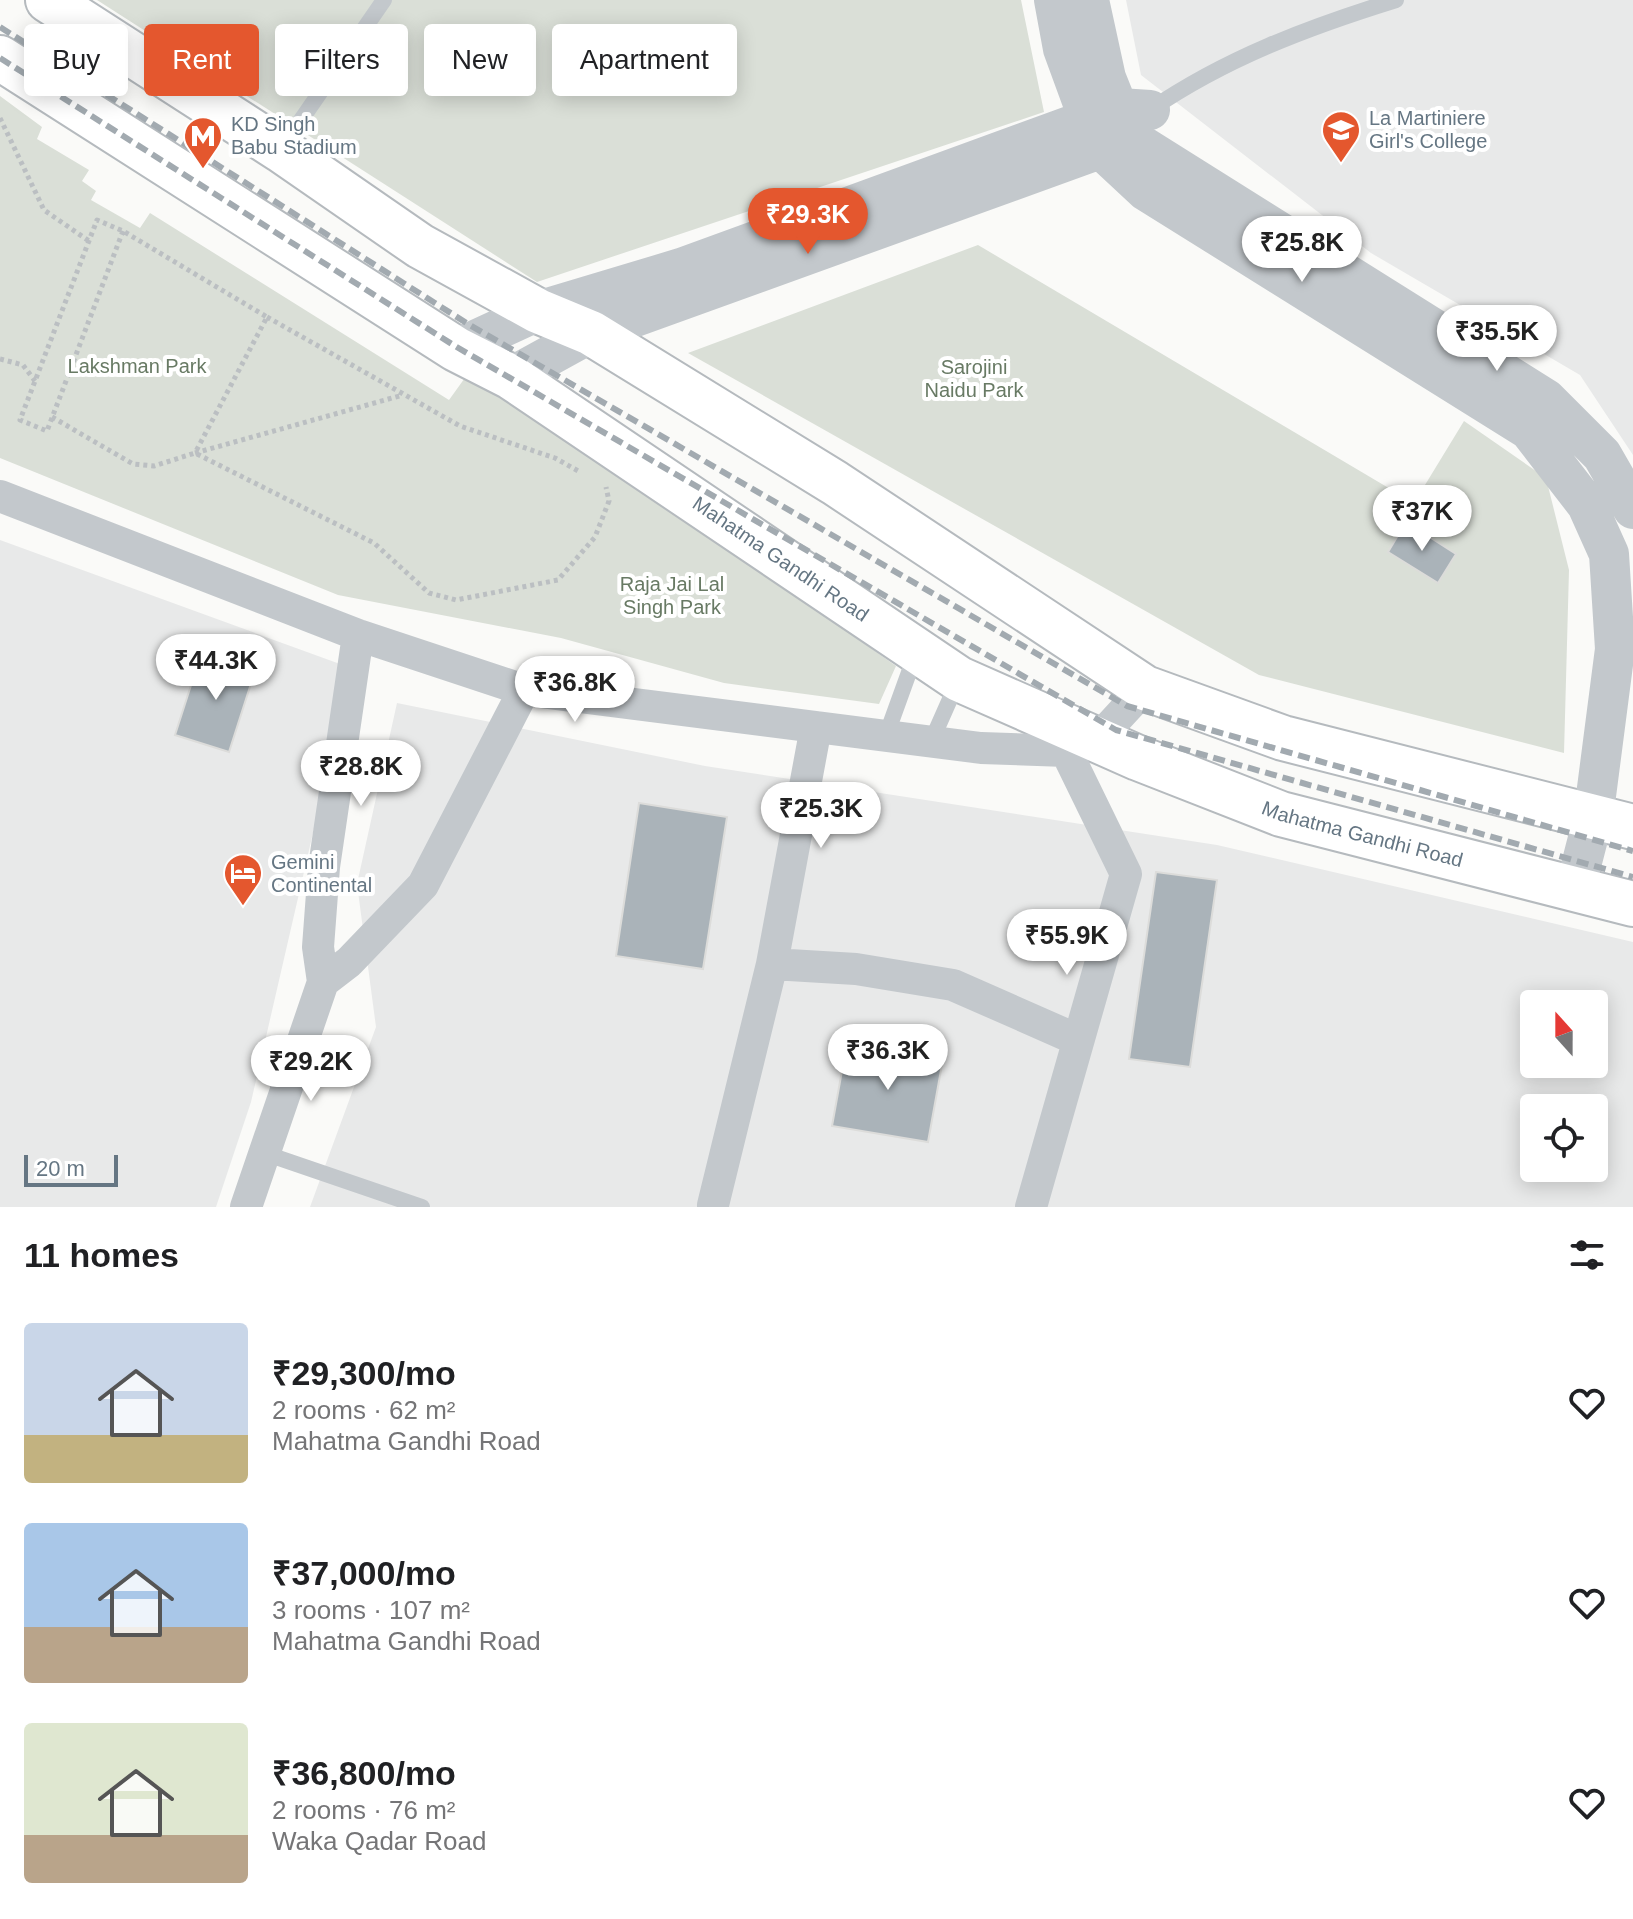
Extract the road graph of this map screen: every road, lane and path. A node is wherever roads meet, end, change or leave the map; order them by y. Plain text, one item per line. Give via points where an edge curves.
1 (48, 0) edge
2 (384, 0) edge
3 (1054, 0) edge
4 (1089, 0) edge
5 (1396, 0) edge
6 (0, 58) edge
7 (0, 118) edge
8 (1118, 125) junction
9 (281, 150) junction
10 (123, 231) junction
11 (89, 241) junction
12 (538, 311) junction
13 (267, 317) junction
14 (591, 333) junction
15 (456, 349) junction
16 (0, 359) edge
17 (511, 377) junction
18 (35, 381) junction
19 (404, 395) junction
20 (52, 417) junction
21 (195, 453) junction
22 (581, 473) dead end
23 (595, 480) dead end
24 (0, 496) edge
25 (1633, 509) edge
26 (358, 635) junction
27 (916, 653) junction
28 (959, 679) junction
29 (1145, 688) junction
30 (524, 690) junction
31 (816, 727) junction
32 (886, 736) junction
33 (931, 742) junction
34 (1082, 746) junction
35 (1613, 823) edge
36 (1575, 889) junction
37 (1631, 895) edge
38 (772, 964) junction
39 (323, 982) junction
40 (1078, 1040) junction
41 (264, 1153) junction
42 (713, 1205) edge
43 (246, 1207) edge
44 (422, 1207) edge
45 (1031, 1207) edge

1 - 9 main road
2 - 9 lane
3 - 8 street via 1063,49
4 - 8 street
5 - 8 lane via 1304,29 1197,78
6 - 15 main road, Mahatma Gandhi Road
7 - 11 path via 44,210
8 - 12 street
8 - 14 street
8 - 25 street via 1546,399 1602,455
8 - 35 street via 1146,191 1529,430 1587,505 1609,554 1615,649
9 - 12 main road via 420,246
10 - 11 path via 97,220
10 - 13 path
10 - 20 path
11 - 18 path
12 - 14 main road
12 - 15 street
13 - 19 path
13 - 21 path
14 - 17 street
14 - 29 main road via 835,483
15 - 17 main road, Mahatma Gandhi Road
16 - 18 path via 23,365
17 - 27 main road, Mahatma Gandhi Road
18 - 20 path via 20,420 47,431
19 - 21 path
19 - 22 path via 460,426 555,458
20 - 21 path via 133,464 154,466
21 - 23 path via 374,543 429,593 456,600 558,580 595,537 609,501 608,488
24 - 26 street
26 - 30 street
26 - 39 street via 324,867 318,947
27 - 28 main road, Mahatma Gandhi Road
27 - 32 lane
28 - 33 lane
28 - 34 main road, Mahatma Gandhi Road
29 - 34 street
29 - 35 main road via 1283,738
30 - 31 street
30 - 39 street via 423,885
31 - 32 street
31 - 38 street
32 - 33 street
33 - 34 street via 981,748
34 - 36 main road, Mahatma Gandhi Road via 1281,814
34 - 40 street via 1126,874
35 - 36 street
36 - 37 main road, Mahatma Gandhi Road
38 - 40 street via 856,969 953,985
38 - 42 street
39 - 41 street
40 - 45 street
41 - 43 street
41 - 44 lane

